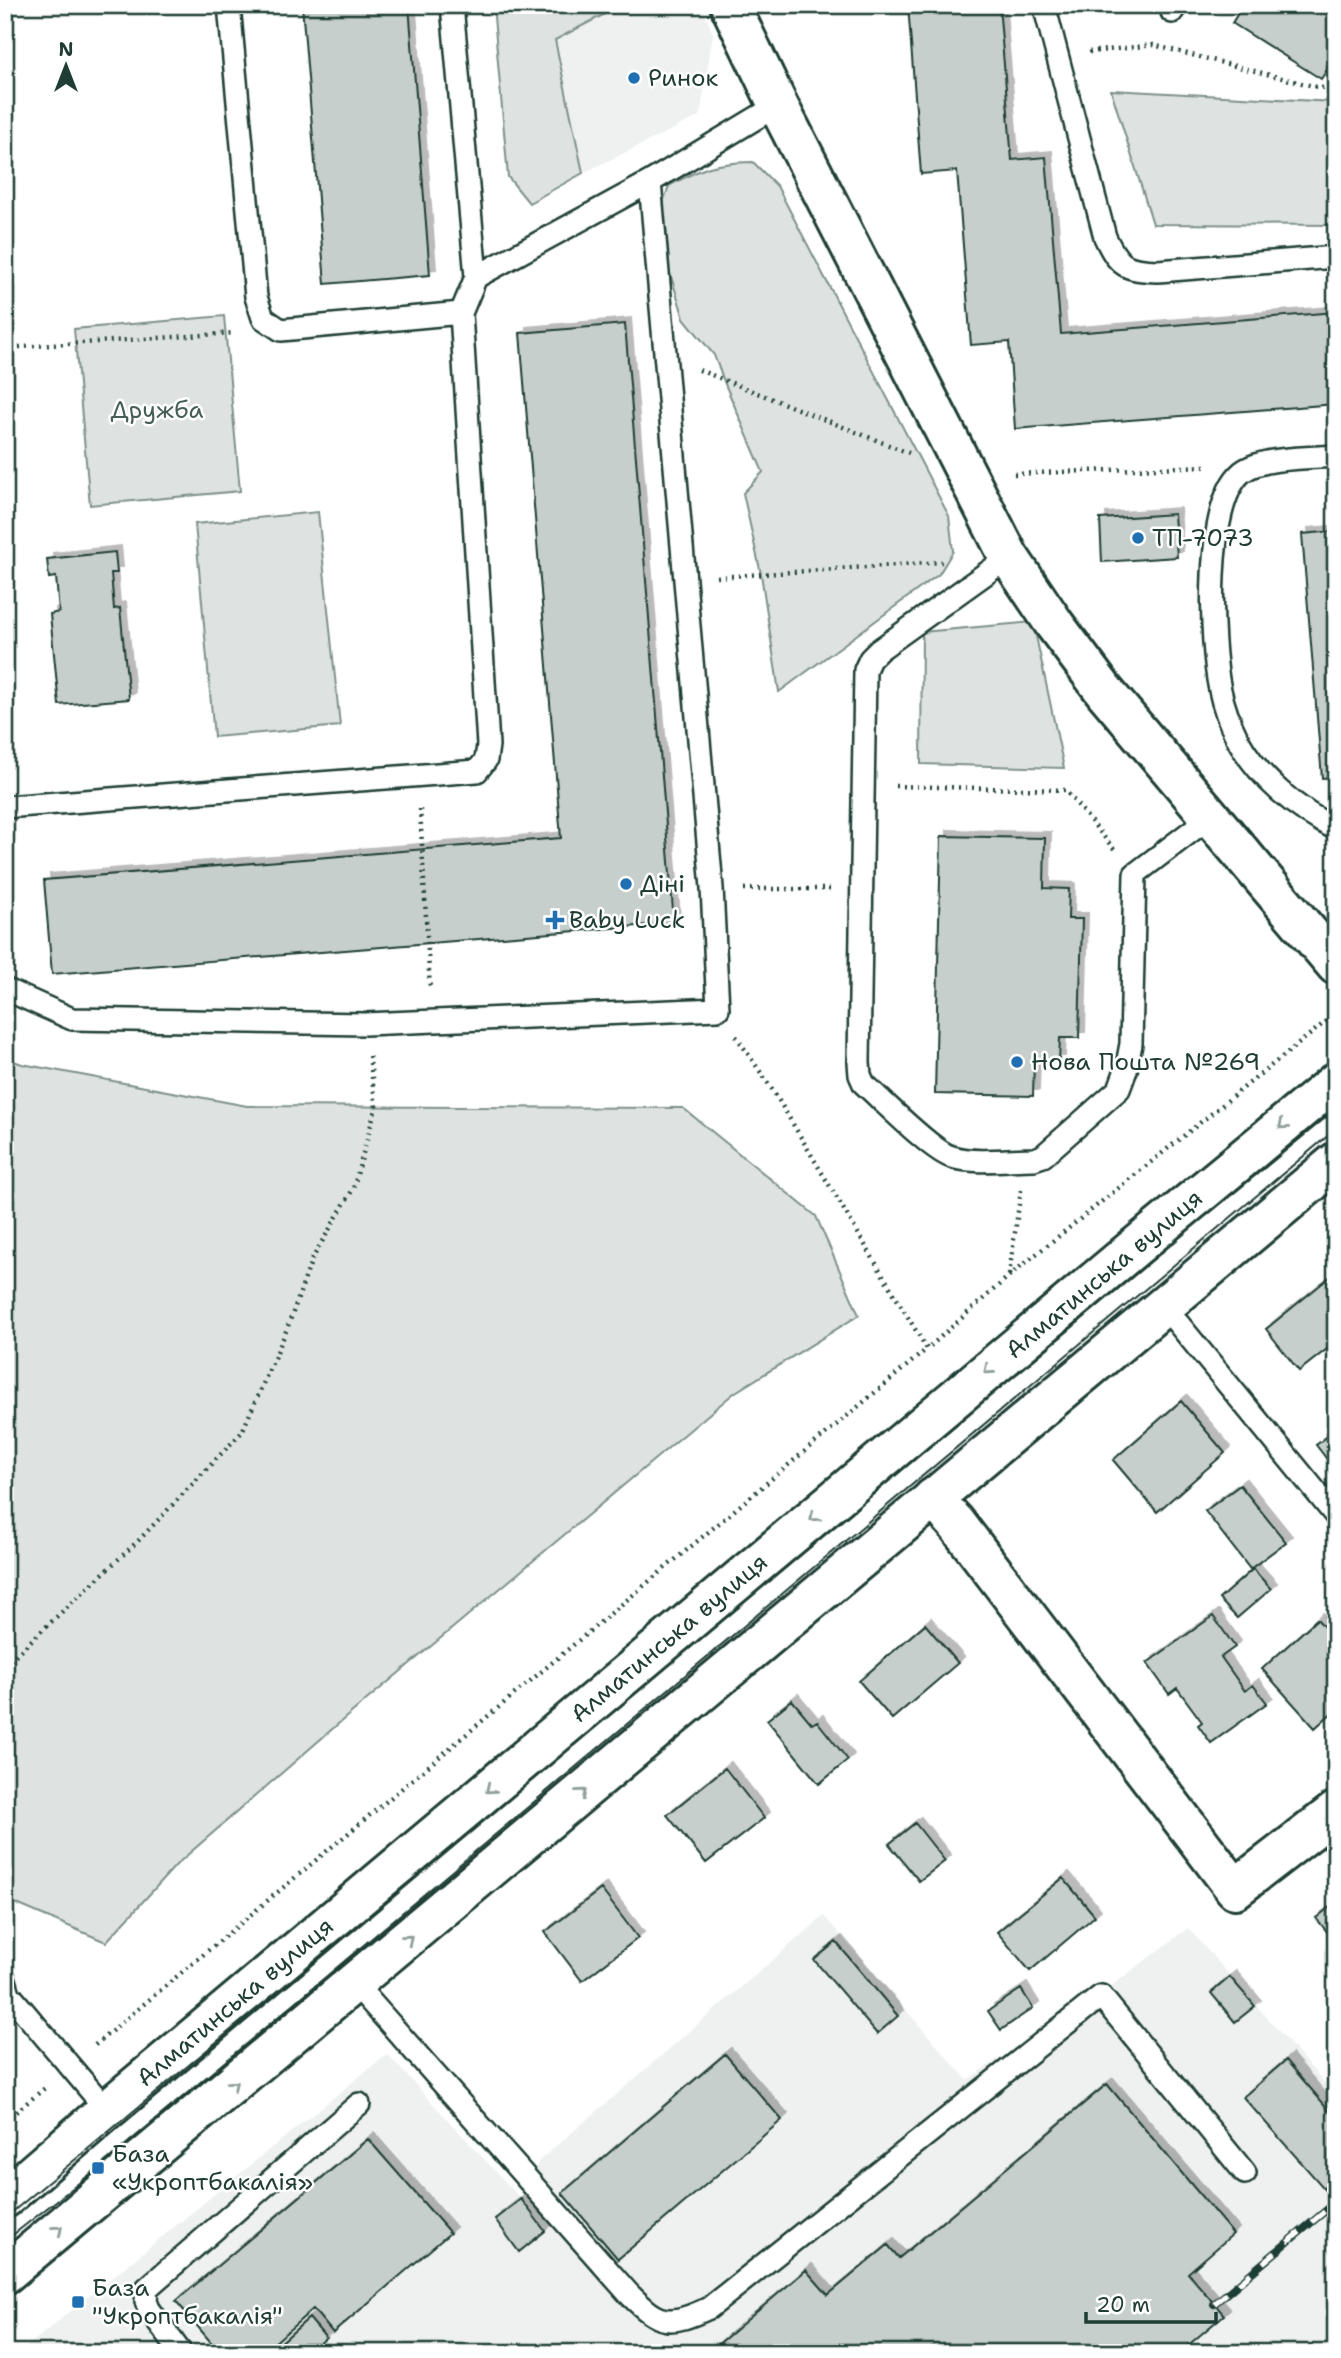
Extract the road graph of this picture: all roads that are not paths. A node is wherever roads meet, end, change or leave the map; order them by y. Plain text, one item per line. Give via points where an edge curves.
1 (229, 5) edge
2 (452, 5) edge
3 (730, 5) edge
4 (1044, 5) edge
5 (778, 106) junction
6 (650, 181) junction
7 (1336, 257) edge
8 (476, 277) junction
9 (461, 313) junction
10 (1336, 456) edge
11 (1009, 557) junction
12 (5, 807) edge
13 (1210, 817) junction
14 (1336, 829) edge
15 (1336, 965) edge
16 (5, 989) edge
17 (1336, 1082) edge
18 (1336, 1162) edge
19 (1163, 1305) junction
20 (933, 1498) junction
21 (1336, 1516) edge
22 (1336, 1811) edge
23 (5, 1980) edge
24 (355, 1983) junction
25 (359, 2105) dead end
26 (107, 2110) junction
27 (1245, 2173) dead end
28 (5, 2198) edge
29 (5, 2274) edge
30 (181, 2353) edge

1 - 9 lane via 256,298 263,318 281,330
2 - 8 lane
3 - 5 street
4 - 7 lane via 1105,237 1115,258 1131,270 1158,271
5 - 6 lane
5 - 11 street
6 - 8 lane
6 - 16 lane via 712,888 718,1009 365,1024 72,1019
8 - 9 lane
9 - 12 lane via 488,745 486,760 477,771
10 - 14 lane via 1255,464 1241,473 1226,493 1213,560 1212,629 1220,691 1238,740 1264,777 1306,812
11 - 13 street via 1105,692
11 - 13 lane via 870,659 863,682 859,1062 864,1084 950,1157 1043,1156 1119,1089 1126,1070 1131,1044 1135,874
13 - 15 street
17 -> 26 street, Алматинська вулиця
18 - 19 street
19 - 20 street
19 - 21 lane
20 - 22 street via 1235,1889
24 -> 20 street
23 - 26 lane via 9,1994
24 - 27 lane via 651,2316 680,2321 709,2308 1101,1996
29 -> 24 street
25 - 30 lane via 147,2288 149,2309
26 - 28 street, Алматинська вулиця

